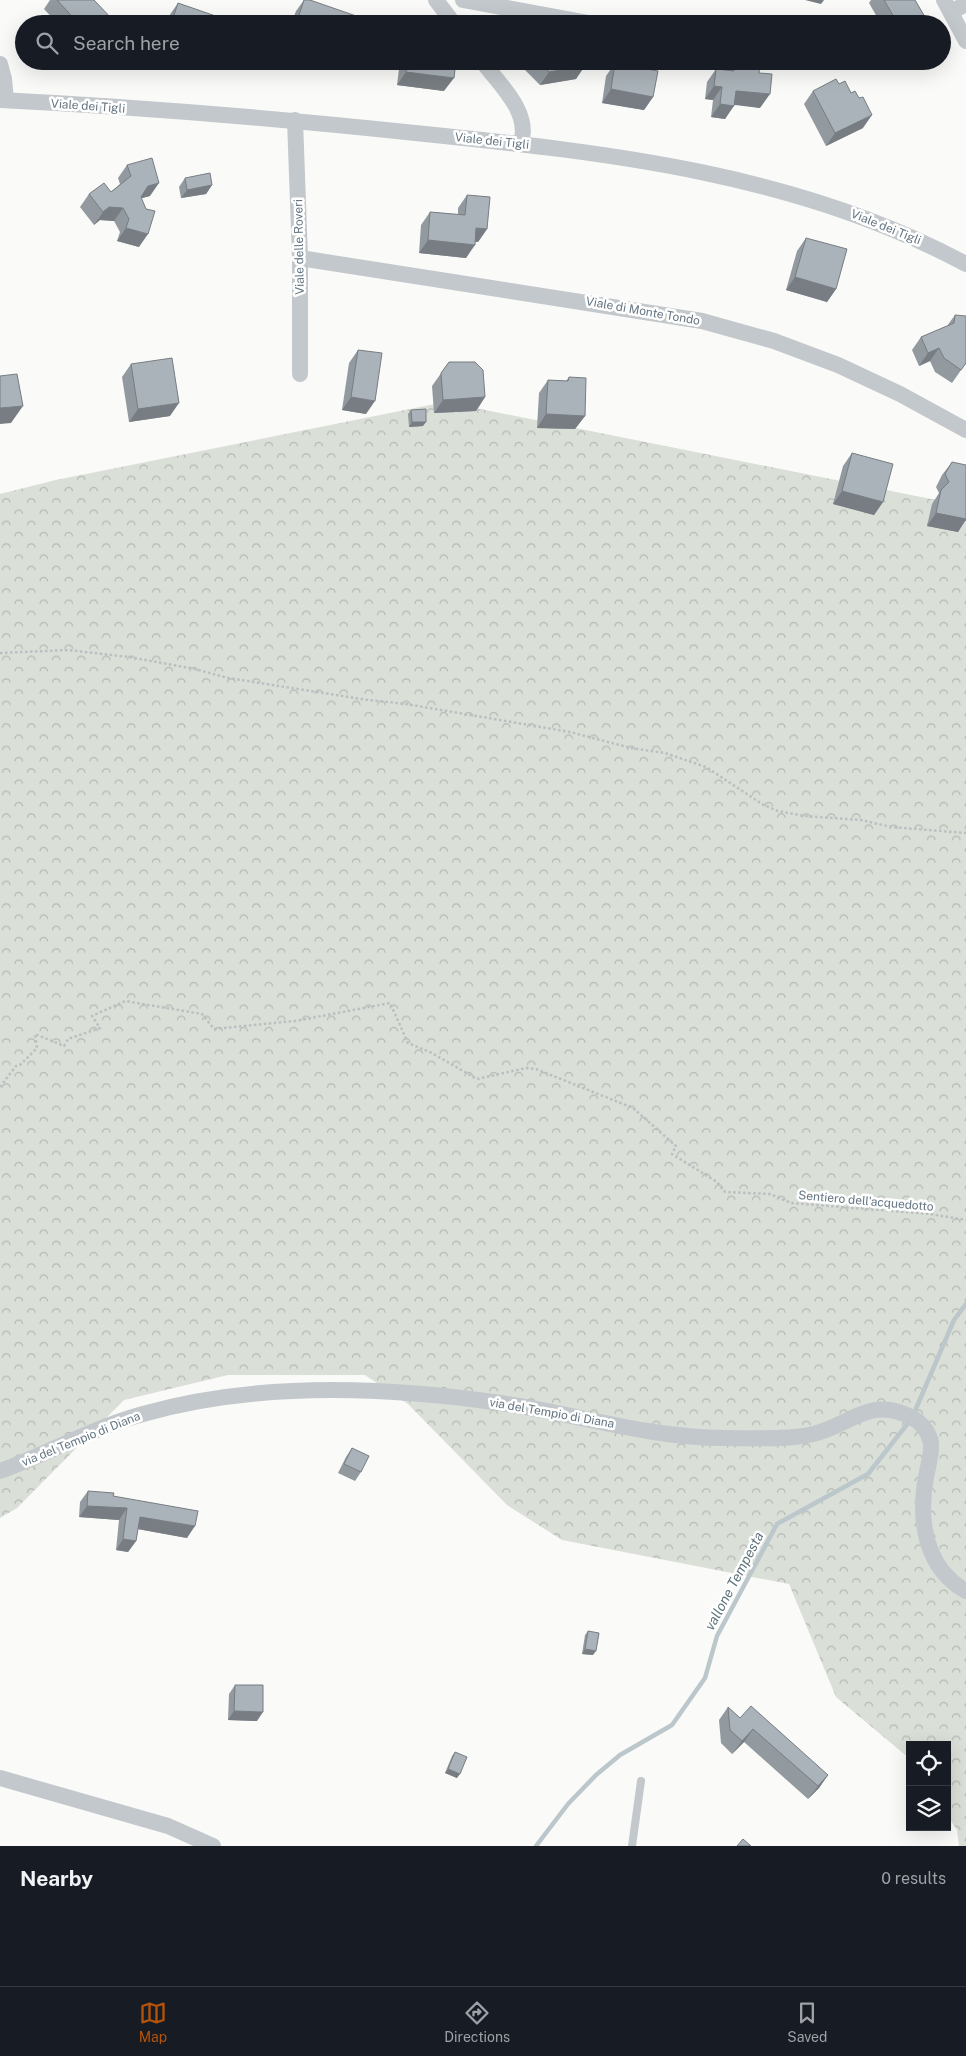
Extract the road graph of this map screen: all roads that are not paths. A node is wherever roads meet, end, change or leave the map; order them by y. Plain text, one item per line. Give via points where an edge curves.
1 (436, 0) edge
2 (463, 0) edge
3 (966, 4) edge
4 (948, 6) edge
5 (447, 15) edge
6 (545, 15) edge
7 (966, 41) edge
8 (0, 64) edge
9 (489, 70) edge
10 (3, 100) edge
11 (295, 120) junction
12 (521, 144) junction
13 (300, 258) junction
14 (966, 264) edge
15 (300, 374) dead end
16 (966, 430) edge
17 (0, 1471) edge
18 (966, 1592) edge
19 (0, 1778) edge
20 (641, 1781) dead end
21 (213, 1846) edge
22 (632, 1846) edge

1 - 5 street
2 - 6 street
3 - 4 street
4 - 7 street
8 - 10 street via 4,79
9 - 12 street via 518,110 524,126
10 - 11 street, Viale dei Tigli
11 - 12 street, Viale dei Tigli
11 - 13 street, Viale delle Roveri
12 - 14 street, Viale dei Tigli via 645,160 733,178 862,216 929,244
13 - 15 street, Viale delle Roveri
13 - 16 street, Viale di Monte Tondo via 702,321 774,341 838,365
17 - 18 street, via del Tempio di Diana via 142,1414 266,1392 440,1395 716,1438 809,1435 834,1427 862,1412 884,1409 912,1418 929,1436 931,1446 923,1498 927,1543 938,1568
19 - 21 street via 168,1826
20 - 22 lane

